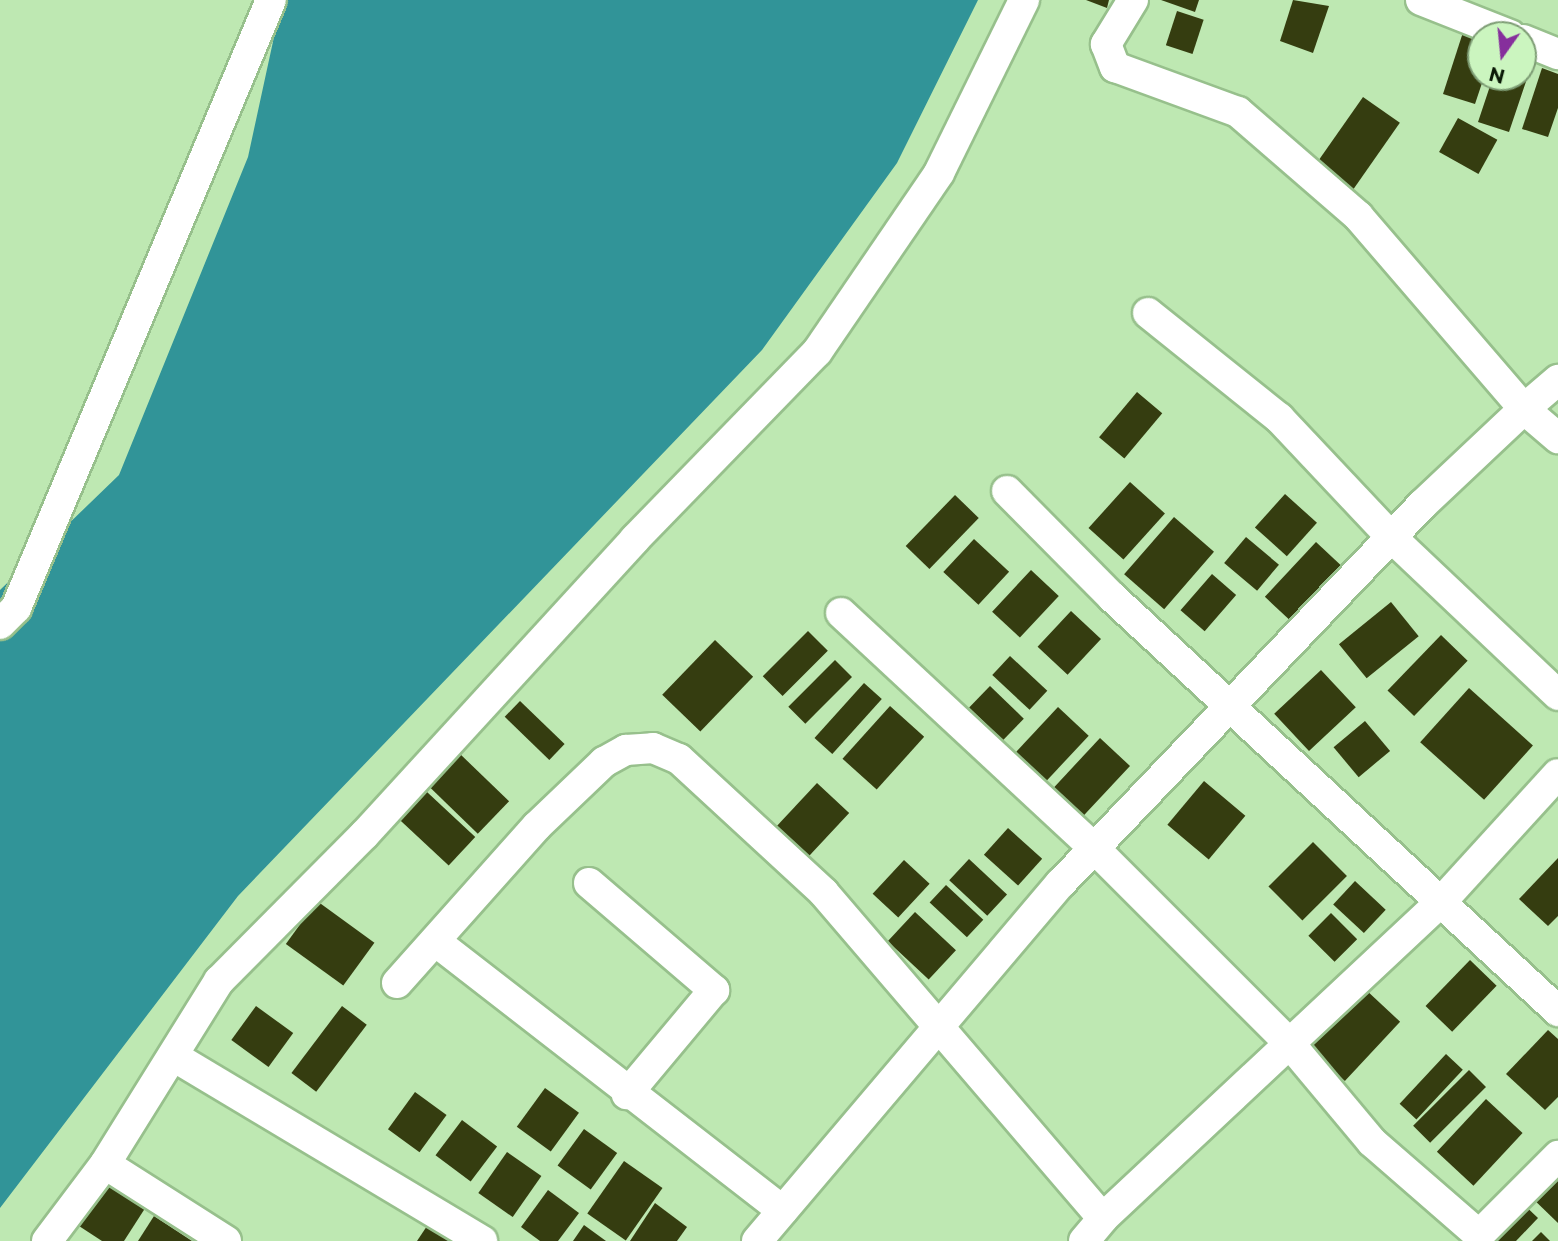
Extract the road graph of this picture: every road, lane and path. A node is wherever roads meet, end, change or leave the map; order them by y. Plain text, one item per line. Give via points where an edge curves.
1 (271, 0) edge
2 (1024, 0) edge
3 (1133, 0) edge
4 (1421, 0) edge
5 (1474, 21) edge
6 (1537, 46) edge
7 (1558, 54) edge
8 (1148, 313) dead end
9 (1558, 380) edge
10 (1524, 409) junction
11 (1558, 438) edge
12 (1007, 491) dead end
13 (1391, 537) junction
14 (841, 613) dead end
15 (0, 624) edge
16 (1558, 695) edge
17 (1229, 707) junction
18 (1558, 774) edge
19 (1094, 848) junction
20 (589, 883) dead end
21 (1441, 902) junction
22 (435, 941) junction
23 (397, 983) dead end
24 (1558, 1011) edge
25 (937, 1030) junction
26 (1290, 1044) junction
27 (175, 1056) junction
28 (627, 1094) junction
29 (1558, 1156) edge
30 (105, 1164) junction
31 (783, 1211) junction
32 (1103, 1218) junction
33 (47, 1241) edge
34 (226, 1241) edge
35 (481, 1241) edge
36 (757, 1241) edge
37 (1084, 1241) edge

1 - 15 street via 16,608
2 - 27 street via 939,173 817,352 635,539 364,835 219,981
3 - 10 street via 1106,44 1115,66 1238,112 1358,216
4 - 5 street
6 - 7 street
8 - 13 street via 1279,418
9 - 10 street
10 - 11 street
10 - 13 street
12 - 17 street
13 - 16 street
13 - 17 street
14 - 19 street
17 - 19 street
17 - 21 street
18 - 21 street
19 - 25 street
19 - 26 street
20 - 28 street via 714,990
21 - 24 street
21 - 26 street
22 - 23 street
22 - 25 street via 537,826 604,762 626,750 653,748 679,759 824,893
22 - 28 street
25 - 31 street
25 - 32 street
26 - 29 street via 1372,1142 1479,1235
26 - 32 street
27 - 30 street
27 - 35 street
28 - 31 street
30 - 33 street
30 - 34 street
31 - 36 street
32 - 37 street

